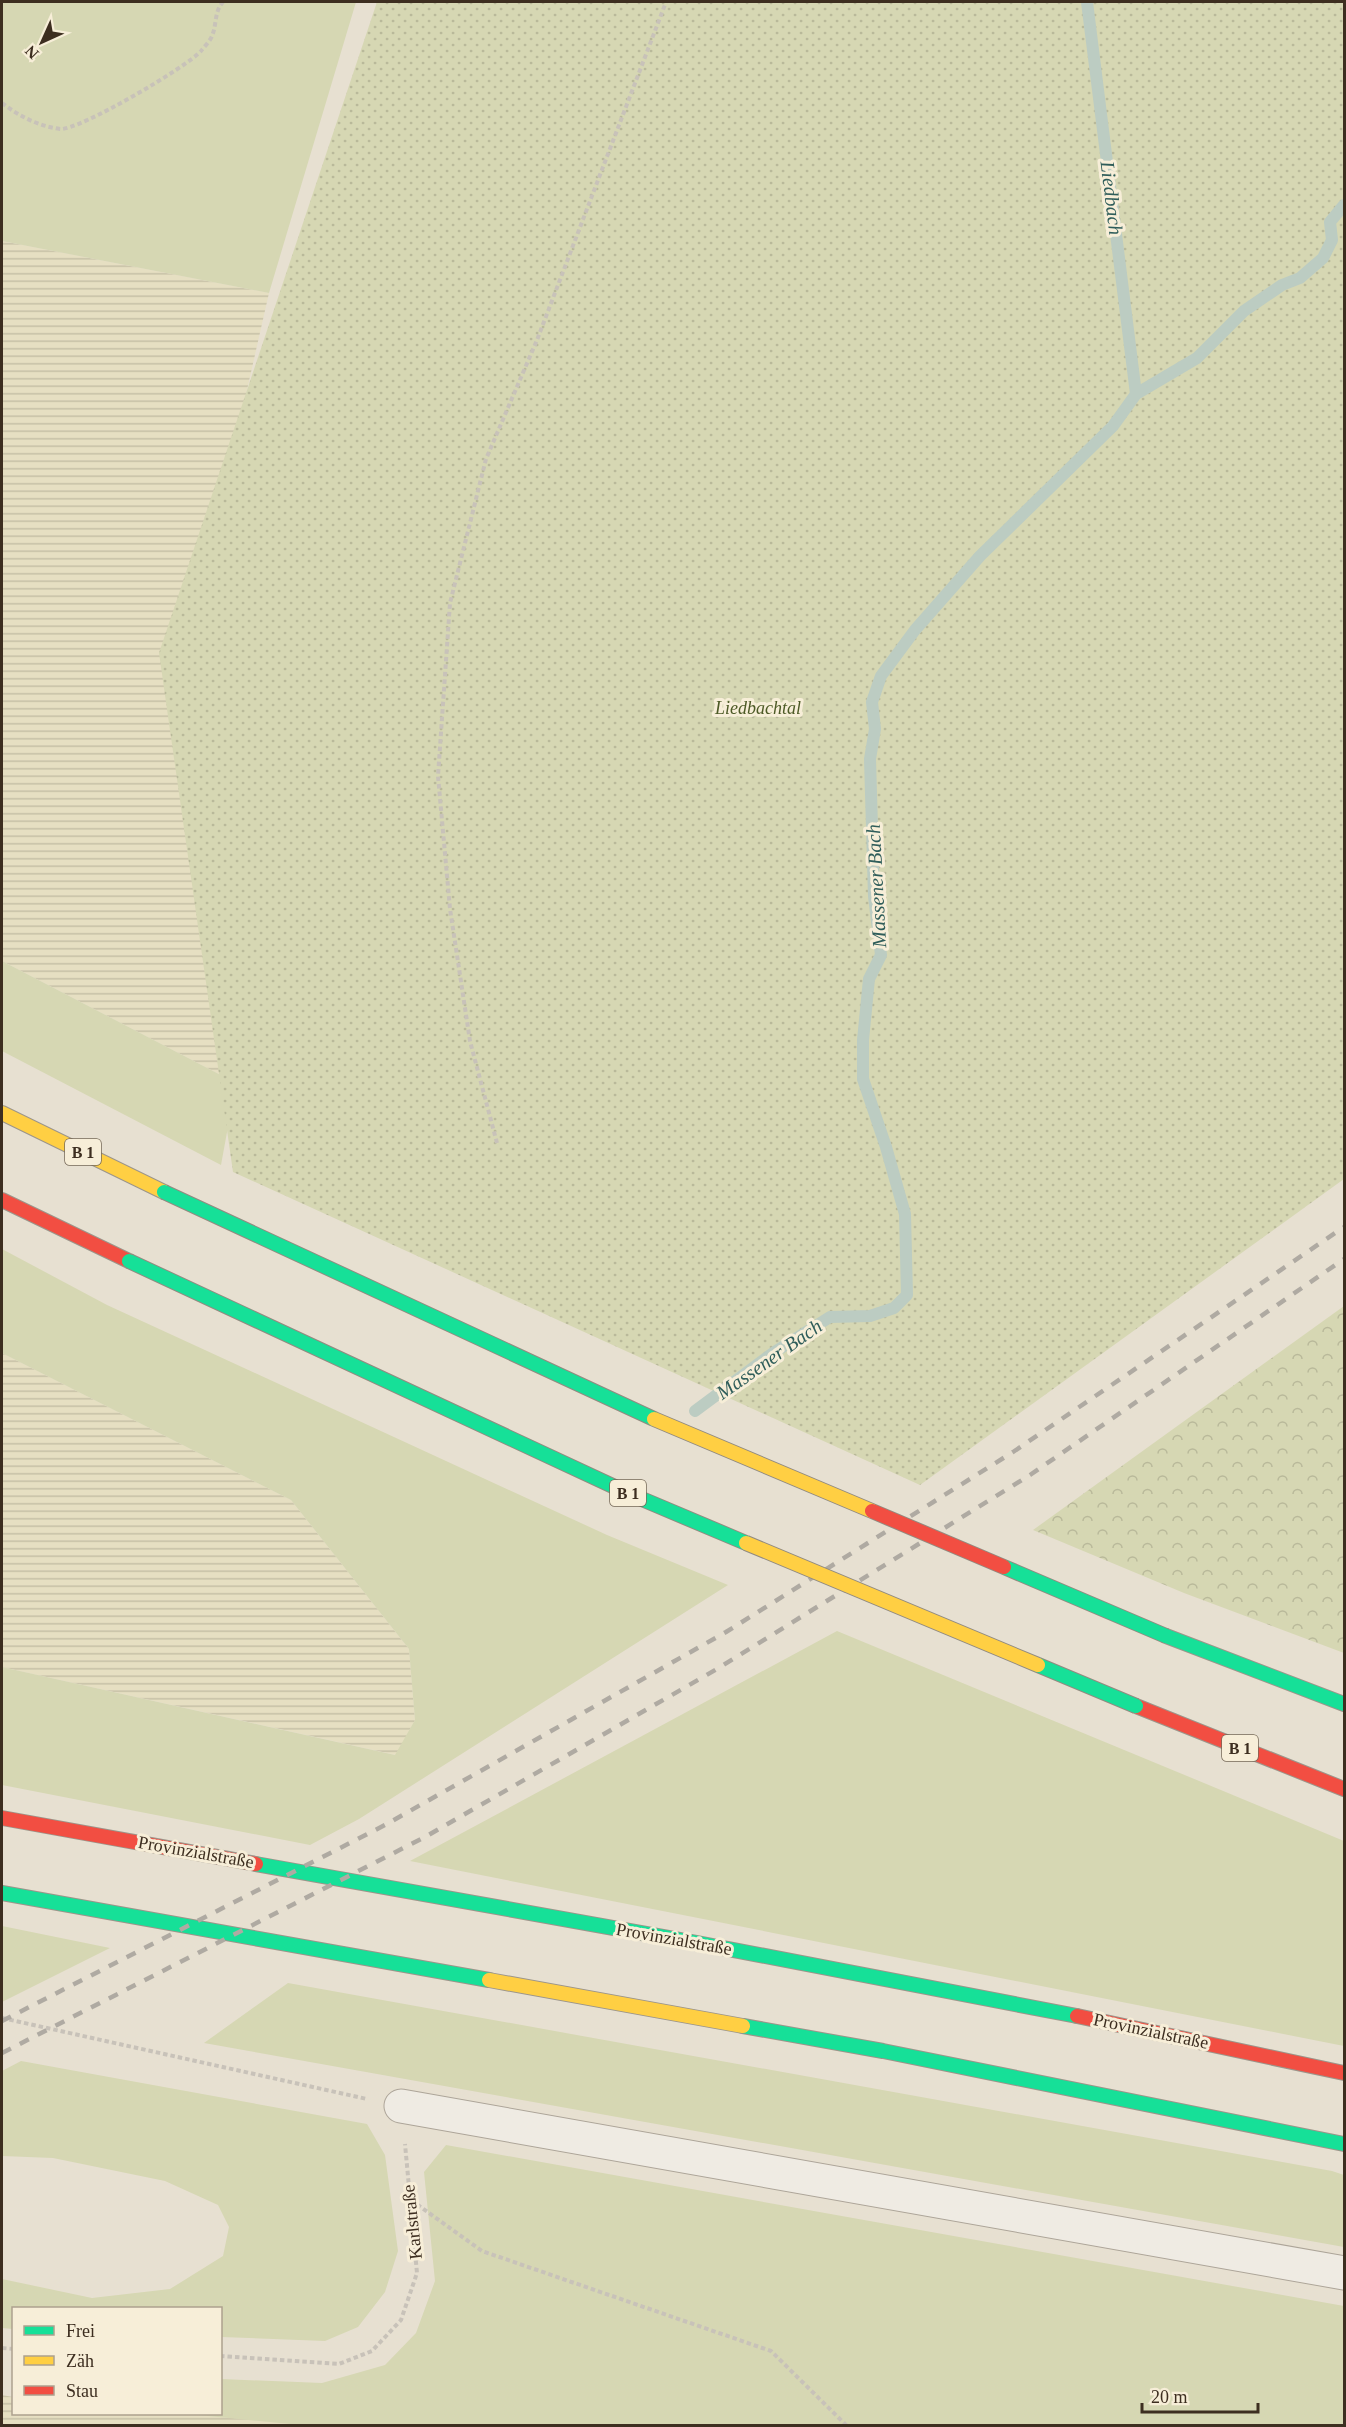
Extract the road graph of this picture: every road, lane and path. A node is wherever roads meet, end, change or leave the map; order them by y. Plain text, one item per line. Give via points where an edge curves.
1 (223, 2) edge
2 (666, 2) edge
3 (2, 103) edge
4 (2, 1113) edge
5 (497, 1143) dead end
6 (2, 1200) edge
7 (1344, 1704) edge
8 (1344, 1789) edge
9 (2, 1818) edge
10 (2, 1893) edge
11 (2, 2018) edge
12 (1344, 2073) edge
13 (340, 2094) dead end
14 (401, 2106) joint
15 (1344, 2144) edge
16 (410, 2199) junction
17 (1344, 2273) edge
18 (222, 2356) edge
19 (847, 2426) edge

1 - 3 path via 217,9 212,36 199,53 162,80 86,121 62,130 23,118
2 - 5 path via 537,340 486,459 450,603 438,776 450,909 470,1041
4 - 7 main road, B 1, bridge via 666,1424 1166,1636
6 - 8 main road, B 1, bridge via 630,1494
9 - 12 main road, Provinzialstraße via 692,1942 1159,2032
10 - 15 main road via 883,2051
11 - 13 path
14 - 16 path, Karlstraße
14 - 17 street
16 - 18 path, Karlstraße via 417,2273 401,2320 372,2351 339,2364
16 - 19 path via 482,2251 771,2351

